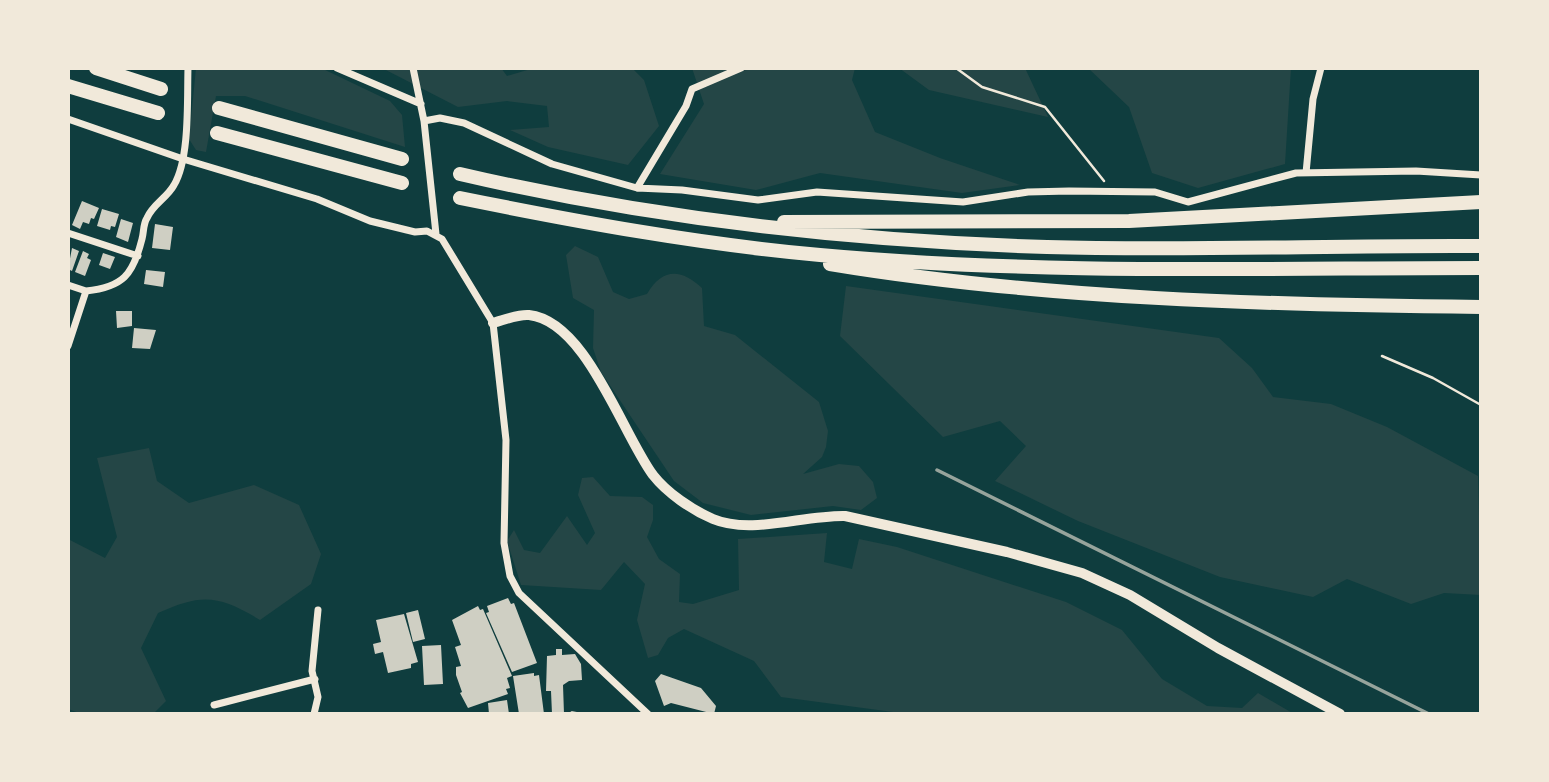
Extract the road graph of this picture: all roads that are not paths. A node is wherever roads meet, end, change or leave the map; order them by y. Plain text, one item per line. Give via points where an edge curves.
1 (96, 68) edge
2 (188, 68) edge
3 (337, 68) edge
4 (413, 68) edge
5 (741, 68) edge
6 (1321, 68) edge
7 (68, 86) edge
8 (161, 89) dead end
9 (421, 104) junction
10 (219, 108) dead end
11 (158, 113) dead end
12 (68, 119) edge
13 (424, 121) junction
14 (218, 133) dead end
15 (183, 159) junction
16 (402, 159) dead end
17 (1306, 173) junction
18 (460, 174) dead end
19 (1481, 175) edge
20 (402, 183) dead end
21 (637, 188) junction
22 (460, 198) dead end
23 (1481, 202) edge
24 (692, 218) junction
25 (68, 233) edge
26 (436, 234) junction
27 (733, 245) junction
28 (1481, 246) edge
29 (138, 256) junction
30 (1481, 268) edge
31 (68, 285) edge
32 (86, 291) junction
33 (1481, 307) edge
34 (493, 323) junction
35 (68, 346) edge
36 (318, 610) dead end
37 (315, 679) junction
38 (214, 705) dead end
39 (572, 713) edge
40 (314, 714) edge
41 (578, 714) edge
42 (648, 714) edge
43 (654, 714) edge
44 (660, 714) edge
45 (1340, 714) edge

1 - 8 highway
2 - 15 street
3 - 9 street
4 - 9 street
5 - 21 street via 692,89
6 - 17 street via 1313,99
7 - 11 highway
9 - 13 street
10 - 16 highway
12 - 15 street
13 - 21 street via 440,118 464,123 552,164
13 - 26 street
14 - 20 highway
15 - 26 street via 317,199 370,221
15 - 29 street via 174,185 145,221
17 - 19 street
17 - 21 street via 1188,202 1155,192 1028,192 963,202 817,192 758,200
18 - 24 highway via 598,204
22 - 27 highway via 594,225
23 - 24 highway via 1041,223
24 - 28 highway via 822,234 1048,247
25 - 29 street
26 - 34 street via 451,250
27 - 30 highway via 959,264
27 - 33 highway via 924,278 1348,306
29 - 32 street via 118,284
31 - 32 street
32 - 35 street
34 - 42 street via 504,406 503,543 510,576 519,593
34 - 45 street via 527,315 546,320 574,340 654,476 683,502 714,519 742,526 817,515 845,516 1082,572
36 - 37 street
37 - 38 street
37 - 40 street via 318,697
39 - 41 lane
43 - 44 lane

